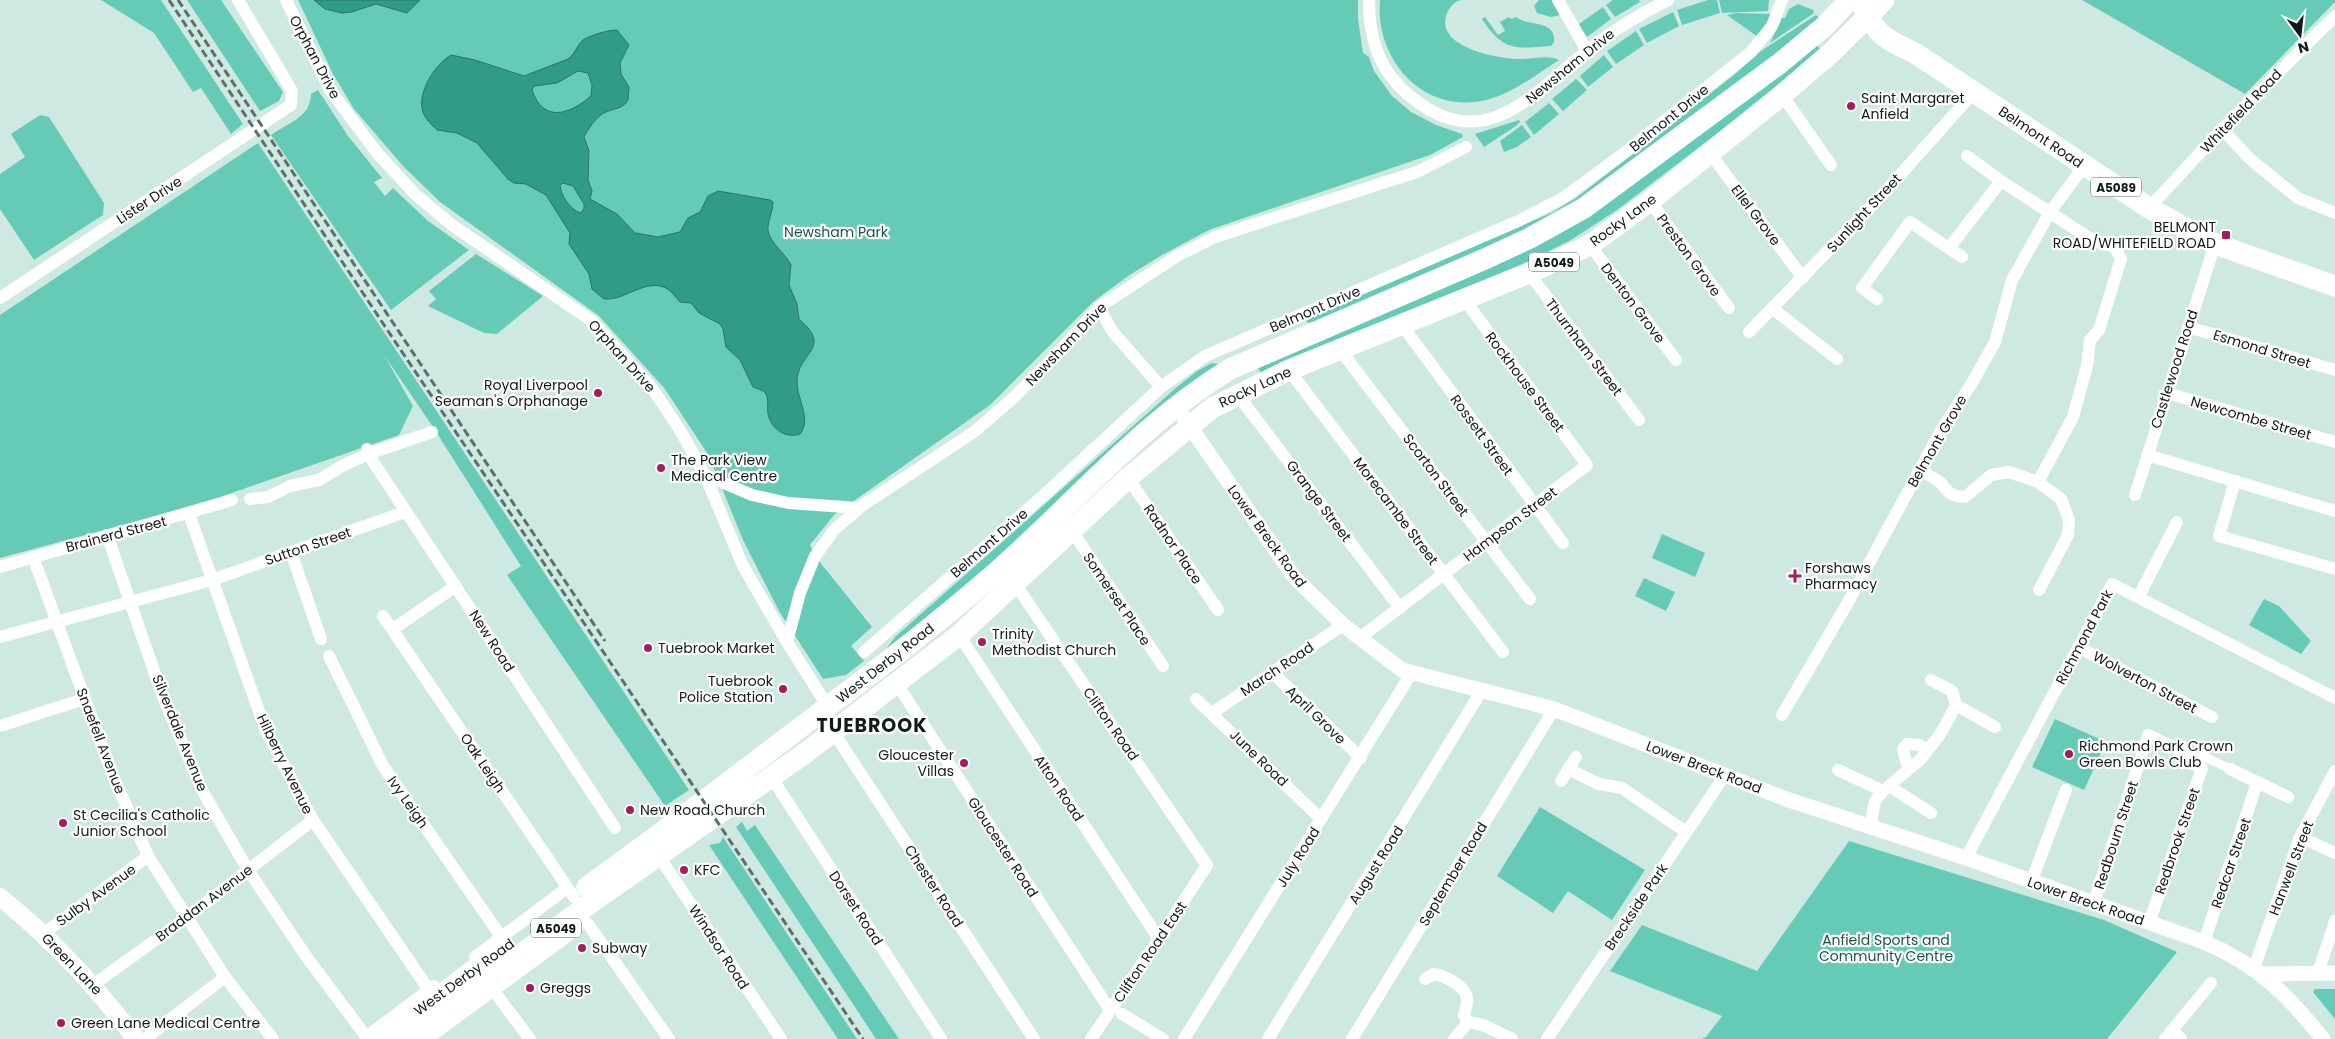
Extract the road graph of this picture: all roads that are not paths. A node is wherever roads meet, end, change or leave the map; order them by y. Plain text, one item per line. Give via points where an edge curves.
1 (238, 0) edge
2 (286, 0) edge
3 (1369, 0) edge
4 (1558, 0) edge
5 (1668, 0) edge
6 (1782, 0) edge
7 (1849, 0) edge
8 (1872, 5) edge
9 (2335, 16) edge
10 (1587, 51) junction
11 (1975, 91) junction
12 (1782, 95) junction
13 (2222, 130) junction
14 (1466, 147) dead end
15 (1709, 152) junction
16 (1967, 156) dead end
17 (1831, 165) dead end
18 (2084, 166) junction
19 (2001, 181) junction
20 (1650, 202) junction
21 (2149, 208) junction
22 (2050, 212) junction
23 (2335, 213) edge
24 (2215, 244) junction
25 (1590, 245) junction
26 (1949, 248) junction
27 (1962, 257) dead end
28 (1529, 273) junction
29 (1803, 278) junction
30 (2333, 282) edge
31 (0, 298) edge
32 (1464, 299) junction
33 (1877, 299) dead end
34 (1099, 307) junction
35 (1729, 308) dead end
36 (1773, 309) junction
37 (1402, 325) junction
38 (2188, 327) junction
39 (1749, 332) dead end
40 (1341, 350) junction
41 (1837, 359) dead end
42 (1676, 360) dead end
43 (1289, 370) junction
44 (2335, 370) edge
45 (1161, 387) junction
46 (2167, 393) junction
47 (1237, 394) junction
48 (1176, 406) junction
49 (1639, 420) dead end
50 (1190, 426) junction
51 (432, 432) dead end
52 (2335, 442) edge
53 (367, 451) junction
54 (2147, 455) junction
55 (1587, 465) joint
56 (1920, 470) junction
57 (705, 475) junction
58 (1128, 478) junction
59 (2235, 481) junction
60 (2038, 482) junction
61 (2136, 495) dead end
62 (250, 499) dead end
63 (232, 500) dead end
64 (1534, 506) junction
65 (858, 508) junction
66 (2335, 511) edge
67 (405, 512) junction
68 (189, 514) junction
69 (2177, 522) dead end
70 (1072, 531) junction
71 (107, 535) junction
72 (1487, 542) junction
73 (1564, 543) dead end
74 (291, 552) junction
75 (34, 557) junction
76 (0, 567) edge
77 (2335, 569) edge
78 (1444, 575) junction
79 (212, 580) junction
80 (1015, 584) junction
81 (456, 586) junction
82 (2039, 590) dead end
83 (2139, 596) junction
84 (1530, 599) dead end
85 (130, 602) junction
86 (1400, 608) junction
87 (1218, 610) dead end
88 (382, 616) dead end
89 (55, 621) junction
90 (1343, 625) junction
91 (393, 629) junction
92 (959, 636) junction
93 (0, 637) edge
94 (1361, 637) junction
95 (321, 639) dead end
96 (786, 642) junction
97 (2078, 647) junction
98 (864, 652) dead end
99 (1503, 652) dead end
100 (329, 656) dead end
101 (1162, 666) dead end
102 (1272, 672) junction
103 (1412, 674) junction
104 (1931, 680) dead end
105 (896, 684) junction
106 (1482, 690) junction
107 (2335, 698) edge
108 (84, 699) junction
109 (1196, 699) dead end
110 (1956, 705) junction
111 (828, 707) junction
112 (1554, 709) junction
113 (1212, 713) junction
114 (1782, 715) dead end
115 (2212, 717) dead end
116 (0, 726) edge
117 (1995, 727) dead end
118 (834, 732) junction
119 (2148, 735) joint
120 (1927, 751) junction
121 (2190, 754) junction
122 (1576, 757) dead end
123 (1361, 758) junction
124 (1910, 768) junction
125 (1568, 769) junction
126 (2230, 769) joint
127 (1838, 770) dead end
128 (1725, 775) junction
129 (2334, 776) edge
130 (772, 778) junction
131 (1561, 780) dead end
132 (2258, 783) junction
133 (1886, 788) junction
134 (2066, 790) dead end
135 (2288, 798) dead end
136 (1931, 813) dead end
137 (1321, 819) junction
138 (313, 820) junction
139 (1870, 827) junction
140 (615, 828) dead end
141 (1686, 832) junction
142 (2300, 837) junction
143 (2335, 853) edge
144 (658, 855) junction
145 (148, 856) junction
146 (1966, 858) junction
147 (1207, 865) joint
148 (248, 870) junction
149 (2031, 882) junction
150 (0, 897) edge
151 (577, 903) junction
152 (2093, 905) junction
153 (186, 918) junction
154 (2335, 921) edge
155 (2149, 923) junction
156 (44, 934) junction
157 (502, 938) junction
158 (1159, 940) junction
159 (2204, 942) junction
160 (2259, 971) junction
161 (2318, 972) junction
162 (2335, 973) edge
163 (225, 977) junction
164 (1424, 979) dead end
165 (2211, 983) dead end
166 (93, 984) junction
167 (429, 990) junction
168 (493, 990) junction
169 (1115, 1010) junction
170 (1468, 1022) junction
171 (2173, 1036) edge
172 (372, 1038) edge
173 (136, 1039) edge
174 (145, 1039) edge
175 (273, 1039) edge
176 (408, 1039) edge
177 (427, 1039) edge
178 (530, 1039) edge
179 (669, 1039) edge
180 (781, 1039) edge
181 (941, 1039) edge
182 (1034, 1039) edge
183 (1091, 1039) edge
184 (1163, 1039) edge
185 (1184, 1039) edge
186 (1268, 1039) edge
187 (1352, 1039) edge
188 (1454, 1039) edge
189 (1512, 1039) edge
190 (1547, 1039) edge
191 (2323, 1039) edge

1 - 31 street, Lister Drive via 285,78 292,92 291,105
2 - 57 street, Orphan Drive via 330,90 378,154 430,208 592,321 652,388
3 - 10 street, Newsham Drive via 1369,29 1380,59 1396,85 1440,116 1468,121 1490,119 1514,110
4 - 10 street
5 - 10 street, Newsham Drive via 1628,21
6 - 45 street, Belmont Drive via 1772,26 1751,52 1563,198 1508,226 1205,356
7 - 48 highway, Rocky Lane / A5049 via 1826,26 1779,64 1584,208 1487,258 1230,369
8 - 11 highway, Belmont Road / A5089 via 1915,53
8 - 12 highway, Rocky Lane / A5049
9 - 13 street, Whitefield Road
11 - 18 highway, Belmont Road / A5089
11 - 29 street, Sunlight Street
12 - 15 highway, Rocky Lane / A5049
12 - 17 street
13 - 21 street, Whitefield Road
13 - 23 street via 2250,159 2298,198
14 - 34 street, Newsham Drive via 1417,172 1215,237 1177,256
15 - 20 highway, Rocky Lane / A5049
15 - 29 street, Ellel Grove
16 - 19 street
18 - 21 highway, Belmont Road / A5089
18 - 22 street, Belmont Grove
19 - 22 street
19 - 26 street
20 - 25 highway, Rocky Lane / A5049
20 - 35 street, Preston Grove
21 - 24 highway, Belmont Road / A5089
22 - 56 street, Belmont Grove via 2012,280 1995,342
22 - 60 street via 2094,242 2115,247 2122,259 2099,330 2090,340 2087,366 2073,417
24 - 30 highway, Belmont Road / A5089
24 - 38 street, Castlewood Road
25 - 28 highway, Rocky Lane / A5049
25 - 42 street, Denton Grove
26 - 27 street
26 - 33 street via 1910,222 1862,288
28 - 32 highway, Rocky Lane / A5049
28 - 49 street, Thurnham Street
29 - 36 street, Sunlight Street
32 - 37 highway, Rocky Lane / A5049
32 - 55 street, Rockhouse Street
34 - 45 street via 1112,331
34 - 65 street, Newsham Drive via 1025,386 974,432
36 - 39 street, Sunlight Street
36 - 41 street
37 - 40 highway, Rocky Lane / A5049
37 - 64 street, Rossett Street
38 - 44 street, Esmond Street
38 - 46 street, Castlewood Road
40 - 43 highway, Rocky Lane / A5049
40 - 72 street, Scorton Street
43 - 47 highway, Rocky Lane / A5049
43 - 78 street, Morecambe Street
45 - 98 street, Belmont Drive via 1044,495
46 - 52 street, Newcombe Street
46 - 54 street, Castlewood Road
47 - 50 highway, Rocky Lane / A5049
47 - 86 street, Grange Street
48 - 50 street, Lower Breck Road
48 - 111 highway, West Derby Road / A5049 via 995,573
50 - 58 highway, West Derby Road / A5049
50 - 90 street, Lower Breck Road via 1295,578
51 - 53 street
53 - 62 street via 319,480 290,486 268,497
53 - 67 street, New Road
54 - 59 street
54 - 61 street, Castlewood Road
55 - 64 street, Hampson Street
56 - 60 street via 1940,482 1947,493 1954,496 1965,497 1985,479 1999,473 2009,472
56 - 114 street, Belmont Grove
57 - 65 street via 752,495 788,503
57 - 96 street, Orphan Drive via 743,566
58 - 70 highway, West Derby Road / A5049
58 - 87 street, Radnor Place
59 - 66 street
59 - 77 street via 2219,536
60 - 82 street via 2061,499 2069,520 2068,535
63 - 68 street, Brainerd Street
64 - 72 street, Hampson Street
64 - 73 street, Rossett Street
65 - 96 street, Newsham Drive via 834,529 816,556 800,593
67 - 74 street, Sutton Street
67 - 81 street, New Road
68 - 71 street, Brainerd Street
68 - 79 street, Hilberry Avenue
69 - 83 street
70 - 80 highway, West Derby Road / A5049
70 - 101 street, Somerset Place
71 - 75 street, Brainerd Street
71 - 85 street, Silverdale Avenue
72 - 78 street, Hampson Street
72 - 84 street, Scorton Street
74 - 79 street, Sutton Street
74 - 95 street
75 - 76 street, Brainerd Street
75 - 89 street, Snaefell Avenue
78 - 86 street, Hampson Street
78 - 99 street, Morecambe Street
79 - 85 street, Sutton Street
79 - 138 street, Hilberry Avenue via 266,731
80 - 92 highway, West Derby Road / A5049
80 - 147 street, Clifton Road
81 - 91 street
81 - 140 street, New Road
83 - 97 street, Richmond Park via 2112,584
83 - 107 street, Richmond Park
85 - 89 street
85 - 148 street, Silverdale Avenue via 163,697 203,792
86 - 94 street, Hampson Street
88 - 91 street, Oak Leigh
89 - 93 street
89 - 108 street, Snaefell Avenue
90 - 94 street, Lower Breck Road
90 - 102 street, March Road
91 - 151 street, Oak Leigh
92 - 105 highway, West Derby Road / A5049
92 - 158 street, Alton Road
94 - 103 street, Lower Breck Road via 1402,670
96 - 111 street, Orphan Drive
97 - 115 street, Wolverton Street
97 - 146 street, Richmond Park
100 - 157 street, Ivy Leigh via 383,766
102 - 113 street, March Road
102 - 123 street, April Grove
103 - 106 street, Lower Breck Road
103 - 123 street, July Road
104 - 110 street via 1952,691
105 - 118 highway, West Derby Road / A5049
105 - 169 street, Gloucester Road
106 - 112 street, Lower Breck Road
106 - 186 street, August Road
108 - 116 street
108 - 145 street, Snaefell Avenue
109 - 113 street, June Road
110 - 117 street
110 - 120 street
111 - 118 highway
111 - 151 highway, West Derby Road / A5049
112 - 128 street, Lower Breck Road
112 - 187 street, September Road
113 - 137 street, June Road
118 - 130 highway, West Derby Road / A5049
118 - 182 street, Chester Road
119 - 121 street, Redbrook Street
119 - 152 street, Redbourn Street
120 - 124 street
120 - 124 street via 1920,745 1908,744 1903,749
121 - 126 street via 2201,755
121 - 155 street, Redbrook Street via 2187,761 2202,768
122 - 125 street
123 - 137 street, July Road
124 - 133 street
125 - 131 street
125 - 141 street via 1599,784 1622,788
126 - 132 street
127 - 133 street
128 - 139 street, Lower Breck Road
128 - 141 street, Breckside Park
129 - 142 street, Hanwell Street
130 - 144 highway, West Derby Road / A5049
130 - 181 street, Dorset Road
132 - 135 street
132 - 159 street, Redcar Street
133 - 136 street
133 - 139 street via 1875,801
134 - 149 street
137 - 185 street, July Road
138 - 148 street, Braddan Avenue
138 - 167 street, Hilberry Avenue
139 - 146 street, Lower Breck Road
141 - 190 street, Breckside Park
142 - 143 street
142 - 160 street, Hanwell Street
144 - 151 highway, West Derby Road / A5049
144 - 180 street, Windsor Road
145 - 153 street, Snaefell Avenue
145 - 156 street, Sulby Avenue
146 - 149 street, Lower Breck Road
147 - 158 street, Clifton Road East
148 - 153 street, Braddan Avenue
148 - 172 street, Silverdale Avenue via 308,959
149 - 152 street, Lower Breck Road
150 - 156 main road, Green Lane
151 - 157 street
151 - 168 street, West Derby Road via 576,930
151 - 172 highway, West Derby Road / A5049
151 - 176 highway, West Derby Road / A5049
151 - 179 street, Oak Leigh via 588,924
152 - 155 street, Lower Breck Road
153 - 163 street, Snaefell Avenue
153 - 166 street, Braddan Avenue
154 - 161 street
155 - 159 street, Lower Breck Road
156 - 166 main road, Green Lane
157 - 167 street
158 - 169 street, Clifton Road East
159 - 160 street, Lower Breck Road
160 - 161 street
160 - 191 street, Lower Breck Road via 2290,998
161 - 162 street
163 - 174 street
163 - 175 street, Snaefell Avenue
164 - 170 street via 1434,974 1444,976 1465,992 1468,1001 1464,1015
165 - 171 street
166 - 173 main road, Green Lane
167 - 172 street
168 - 177 street, West Derby Road
168 - 178 street
169 - 183 street, Clifton Road East
169 - 184 street
170 - 188 street
170 - 189 street via 1483,1025

